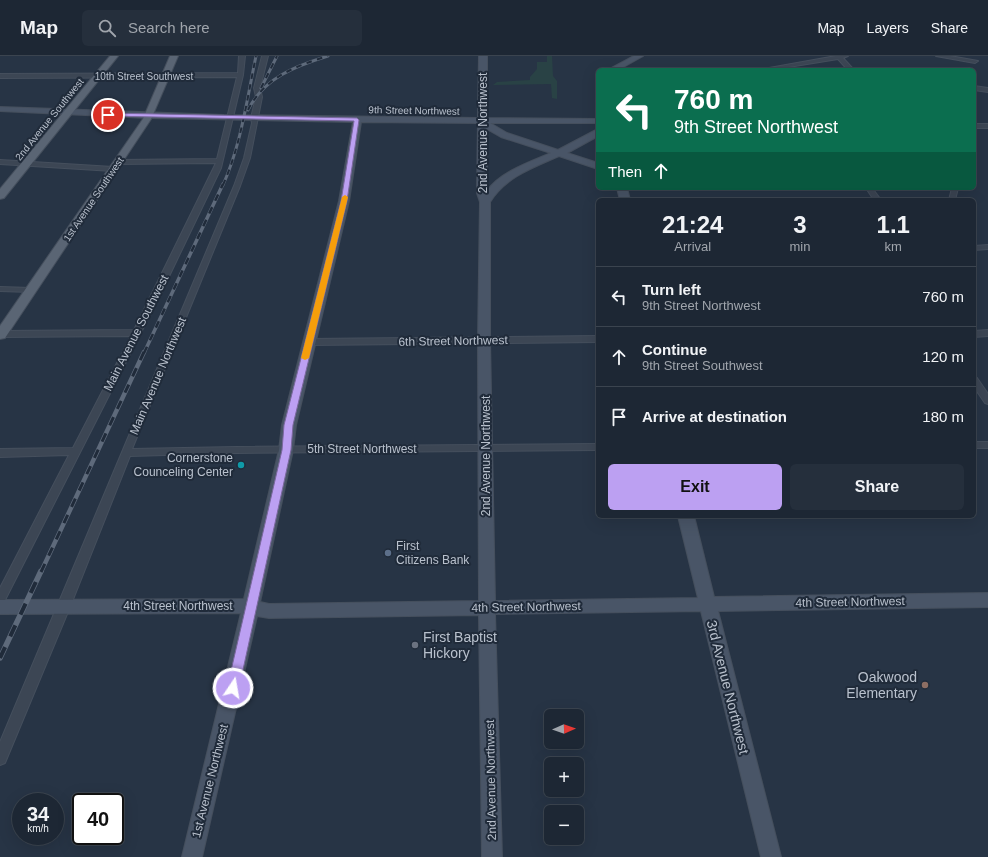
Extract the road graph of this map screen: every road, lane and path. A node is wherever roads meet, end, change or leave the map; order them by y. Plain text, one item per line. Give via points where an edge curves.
1 (114, 56) edge
2 (174, 56) edge
3 (242, 56) edge
4 (265, 56) edge
5 (483, 56) edge
6 (639, 56) edge
7 (841, 56) edge
8 (939, 56) edge
9 (975, 61) edge
10 (616, 68) edge
11 (772, 68) edge
12 (850, 68) edge
13 (166, 75) junction
14 (240, 75) junction
15 (0, 76) edge
16 (98, 76) junction
17 (976, 88) edge
18 (988, 90) edge
19 (0, 109) edge
20 (68, 113) junction
21 (148, 116) junction
22 (230, 117) junction
23 (254, 118) junction
24 (357, 120) junction
25 (375, 120) junction
26 (483, 121) junction
27 (596, 121) edge
28 (976, 126) edge
29 (988, 126) edge
30 (596, 133) edge
31 (354, 135) junction
32 (559, 153) junction
33 (220, 160) junction
34 (0, 162) edge
35 (27, 164) junction
36 (116, 165) junction
37 (596, 165) edge
38 (0, 196) edge
39 (485, 202) junction
40 (988, 247) edge
41 (976, 248) edge
42 (0, 289) edge
43 (30, 290) junction
44 (988, 333) edge
45 (0, 334) edge
46 (136, 334) junction
47 (976, 334) edge
48 (596, 339) edge
49 (484, 341) junction
50 (309, 342) junction
51 (976, 383) edge
52 (988, 401) edge
53 (976, 445) edge
54 (988, 445) edge
55 (596, 447) edge
56 (486, 448) junction
57 (286, 450) junction
58 (76, 452) junction
59 (0, 453) edge
60 (126, 453) junction
61 (686, 518) edge
62 (0, 599) edge
63 (988, 600) edge
64 (708, 604) junction
65 (0, 607) edge
66 (64, 607) junction
67 (250, 607) junction
68 (487, 607) junction
69 (0, 758) edge
70 (192, 857) edge
71 (492, 857) edge
72 (771, 857) edge

1 - 16 main road, 2nd Avenue Southwest
2 - 13 main road, 1st Avenue Southwest
3 - 14 street, Main Avenue Southwest
4 - 23 street, Main Avenue Northwest via 257,88 259,97
5 - 26 main road, 2nd Avenue Northwest
6 - 10 main road
7 - 11 street
7 - 12 street
8 - 9 street
13 - 14 street, 10th Street Southwest
13 - 16 street, 10th Street Southwest
13 - 21 main road, 1st Avenue Southwest
14 - 22 street, Main Avenue Southwest
15 - 16 street, 10th Street Southwest
16 - 20 main road, 2nd Avenue Southwest
17 - 18 street
19 - 20 main road, 9th Street Northwest
20 - 21 main road, 9th Street Northwest
20 - 35 main road, 2nd Avenue Southwest
21 - 22 main road, 9th Street Northwest
21 - 36 main road, 1st Avenue Southwest
22 - 23 main road, 9th Street Northwest
22 - 33 street, Main Avenue Southwest
23 - 24 main road, 9th Street Northwest
23 - 60 street, Main Avenue Northwest via 247,158 237,186
24 - 25 main road, 9th Street Northwest
24 - 31 main road, 1st Avenue Northwest
25 - 26 main road, 9th Street Northwest
25 - 31 main road via 362,123
26 - 27 main road, 9th Street Northwest
26 - 32 main road via 504,135
26 - 39 main road, 2nd Avenue Northwest via 482,193
28 - 29 street
30 - 32 main road
31 - 50 main road, 1st Avenue Northwest via 344,201
32 - 37 main road
32 - 39 main road via 503,180 490,191
33 - 36 street
33 - 46 street, Main Avenue Southwest
34 - 35 street
35 - 36 street
35 - 38 main road, 2nd Avenue Southwest
36 - 43 main road, 1st Avenue Southwest
39 - 49 main road, 2nd Avenue Northwest
40 - 41 street
42 - 43 street
43 - 45 main road, 1st Avenue Southwest
44 - 47 street
45 - 46 street
46 - 58 street, Main Avenue Southwest
48 - 49 street, 6th Street Northwest
49 - 50 street, 6th Street Northwest
49 - 56 main road, 2nd Avenue Northwest
50 - 57 main road, 1st Avenue Northwest via 289,425
51 - 52 street
53 - 54 street
55 - 56 street, 5th Street Northwest
56 - 57 street, 5th Street Northwest
56 - 68 main road, 2nd Avenue Northwest
57 - 60 street, 5th Street Northwest
57 - 67 main road, 1st Avenue Northwest
58 - 59 street
58 - 62 street, Main Avenue Southwest
60 - 66 street, Main Avenue Northwest
61 - 64 main road, 3rd Avenue Northwest
63 - 64 main road, 4th Street Northwest
64 - 68 main road, 4th Street Northwest
64 - 72 main road, 3rd Avenue Northwest
65 - 66 main road, 4th Street Northwest
66 - 67 main road, 4th Street Northwest
66 - 69 street, Main Avenue Northwest
67 - 68 main road, 4th Street Northwest via 269,611
67 - 70 main road, 1st Avenue Northwest
68 - 71 main road, 2nd Avenue Northwest

